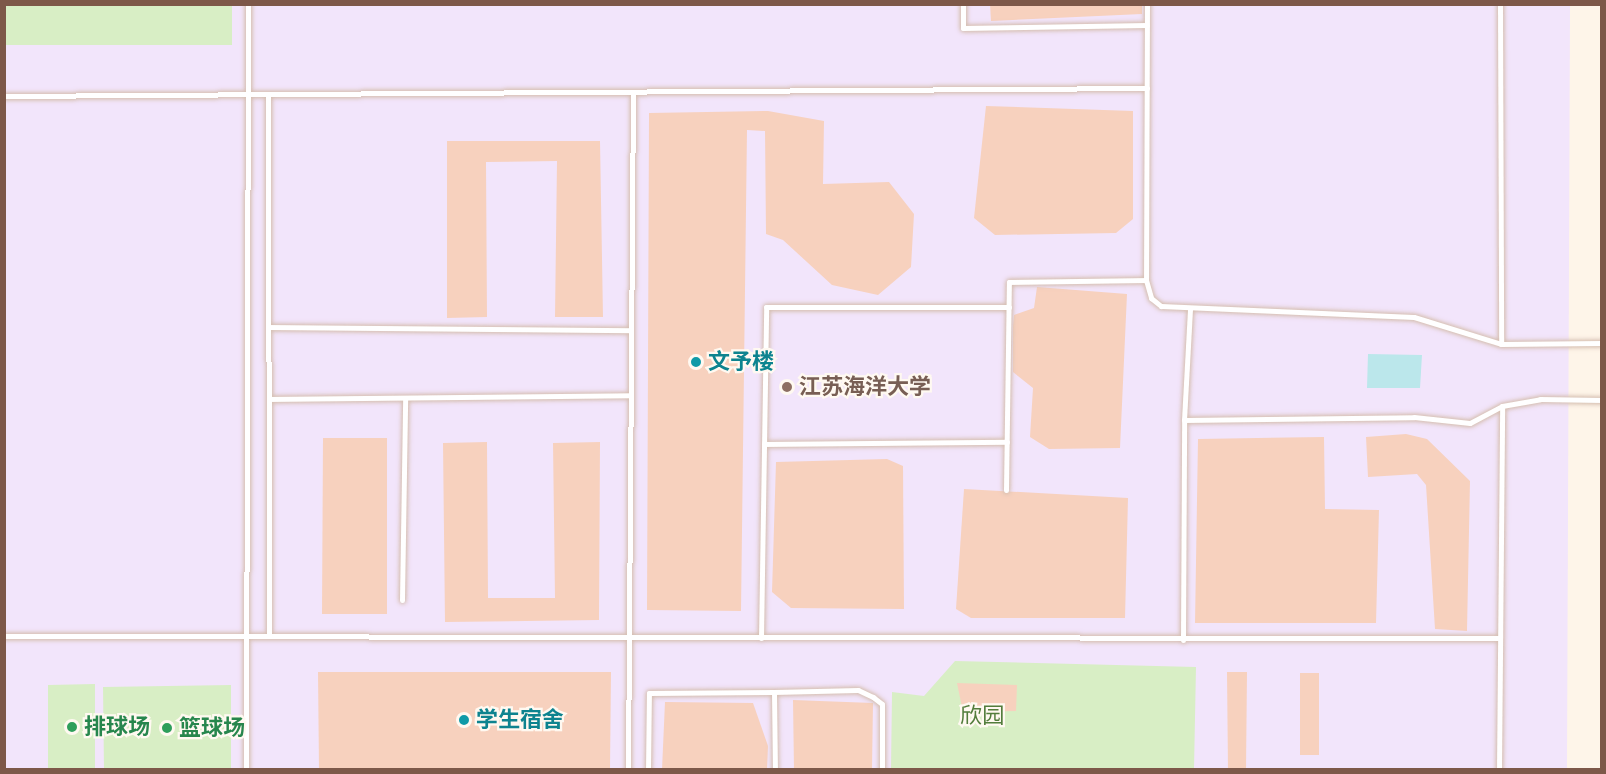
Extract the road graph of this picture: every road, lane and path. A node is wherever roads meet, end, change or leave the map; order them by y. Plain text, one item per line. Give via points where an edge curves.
1 (248, 4) edge
2 (963, 4) edge
3 (1147, 4) edge
4 (1500, 4) edge
5 (1147, 25) junction
6 (1147, 88) junction
7 (633, 93) junction
8 (268, 95) junction
9 (4, 96) edge
10 (247, 96) junction
11 (1146, 280) junction
12 (1009, 307) junction
13 (1190, 308) junction
14 (269, 327) junction
15 (631, 330) junction
16 (1602, 343) edge
17 (1501, 344) junction
18 (630, 395) junction
19 (405, 398) junction
20 (269, 399) junction
21 (1602, 400) edge
22 (1502, 406) junction
23 (1184, 420) junction
24 (1007, 442) junction
25 (764, 444) junction
26 (1006, 490) dead end
27 (402, 600) dead end
28 (246, 633) junction
29 (269, 633) junction
30 (4, 636) edge
31 (628, 637) junction
32 (1500, 638) junction
33 (761, 639) junction
34 (1183, 640) junction
35 (774, 692) junction
36 (246, 770) edge
37 (628, 770) edge
38 (648, 770) edge
39 (775, 770) edge
40 (882, 770) edge
41 (1499, 770) edge

1 - 10 lane
2 - 5 lane via 963,28
3 - 5 lane
4 - 17 lane
5 - 6 lane
6 - 7 lane
6 - 11 lane
7 - 8 lane
7 - 15 lane
8 - 10 lane
8 - 14 lane
9 - 10 lane
10 - 28 lane
11 - 12 lane via 1009,282
11 - 13 lane via 1151,298 1161,306
12 - 24 lane
12 - 25 lane via 766,307
13 - 17 lane via 1414,317
13 - 23 lane
14 - 15 lane
14 - 20 lane
15 - 18 lane
16 - 17 lane
18 - 19 lane
18 - 31 lane
19 - 20 lane
19 - 27 lane
20 - 29 lane
21 - 22 lane via 1540,399
22 - 23 lane via 1470,423 1414,417
22 - 32 lane
23 - 34 lane
24 - 25 lane
24 - 26 lane
25 - 33 lane
28 - 29 lane
28 - 30 lane
28 - 36 lane
29 - 31 lane
31 - 33 lane
31 - 37 lane
32 - 34 lane
32 - 41 lane
33 - 34 lane
35 - 38 lane via 649,693
35 - 39 lane
35 - 40 lane via 858,690 873,696 882,705

